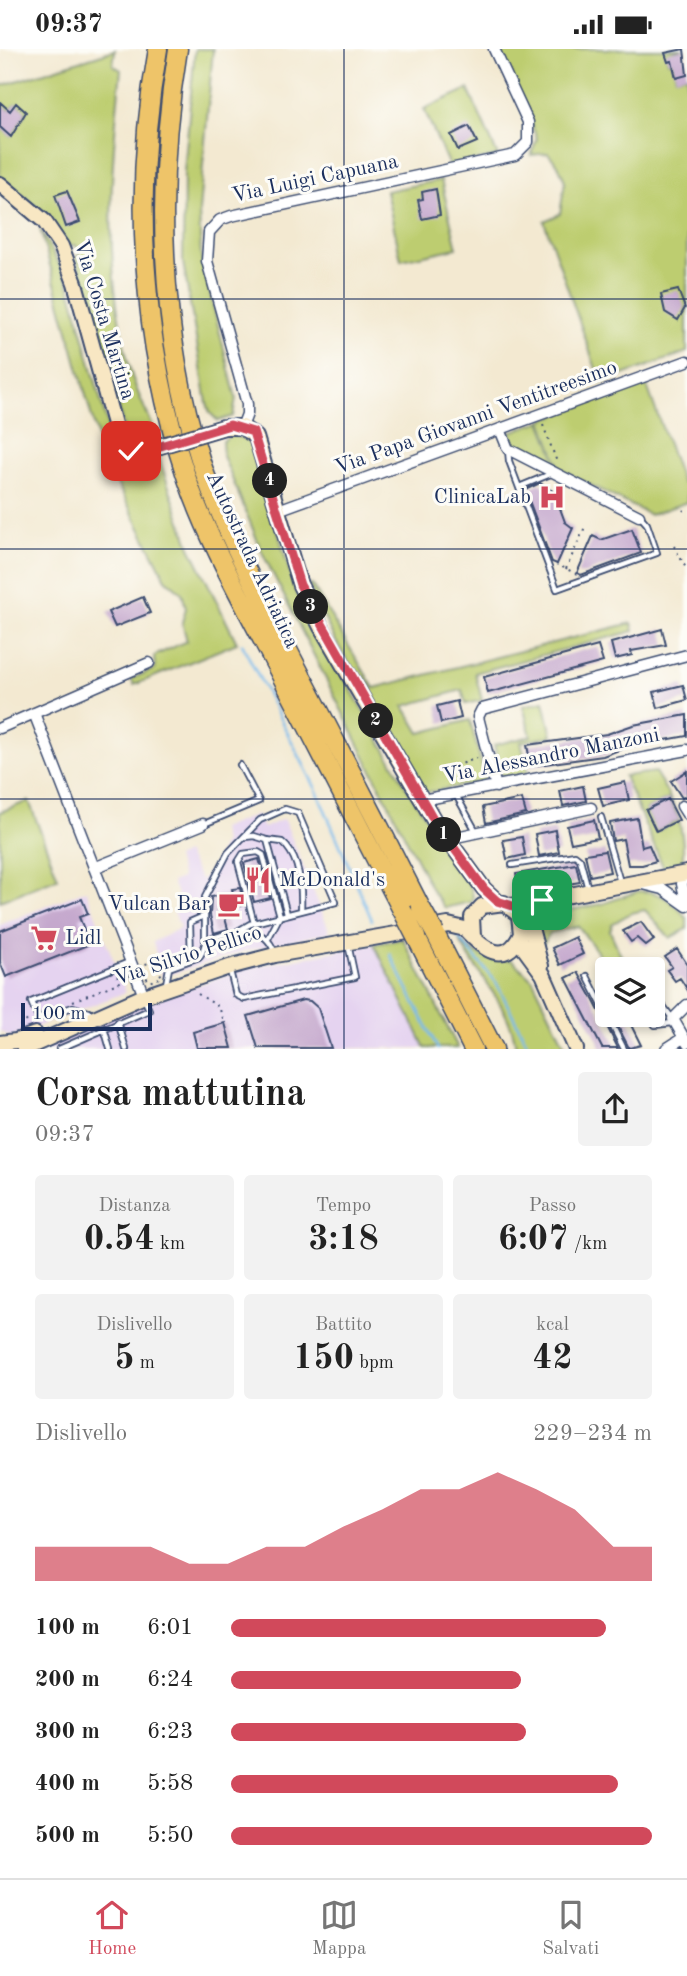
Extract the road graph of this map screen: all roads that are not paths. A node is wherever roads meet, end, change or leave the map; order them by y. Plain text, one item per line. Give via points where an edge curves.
1 (158, 49) edge
2 (178, 49) edge
3 (494, 49) edge
4 (0, 184) edge
5 (687, 361) edge
6 (242, 427) junction
7 (500, 429) junction
8 (508, 449) junction
9 (555, 473) junction
10 (519, 488) junction
11 (278, 510) junction
12 (639, 516) joint
13 (687, 655) edge
14 (149, 663) dead end
15 (34, 713) junction
16 (0, 728) edge
17 (687, 750) edge
18 (240, 765) dead end
19 (496, 787) junction
20 (455, 794) junction
21 (422, 800) junction
22 (592, 808) dead end
23 (601, 817) dead end
24 (203, 824) joint
25 (478, 834) junction
26 (241, 838) junction
27 (447, 839) junction
28 (267, 840) junction
29 (512, 865) dead end
30 (94, 868) junction
31 (687, 873) edge
32 (640, 883) junction
33 (621, 886) junction
34 (484, 889) junction
35 (586, 894) junction
36 (504, 904) junction
37 (687, 905) edge
38 (479, 908) junction
39 (301, 911) junction
40 (287, 914) junction
41 (204, 916) junction
42 (280, 916) junction
43 (254, 923) junction
44 (238, 931) junction
45 (523, 934) junction
46 (473, 937) junction
47 (347, 939) junction
48 (205, 943) junction
49 (272, 948) junction
50 (504, 951) junction
51 (191, 960) junction
52 (135, 964) junction
53 (229, 967) junction
54 (543, 974) junction
55 (587, 976) dead end
56 (166, 985) junction
57 (143, 993) junction
58 (687, 1006) edge
59 (665, 1009) edge
60 (89, 1012) junction
61 (118, 1021) junction
62 (673, 1021) junction
63 (665, 1023) edge
64 (104, 1028) junction
65 (685, 1041) edge
66 (0, 1043) edge
67 (24, 1048) edge
68 (59, 1048) edge
69 (110, 1048) edge
70 (125, 1048) edge
71 (473, 1048) edge
72 (494, 1048) edge
73 (576, 1048) edge
74 (624, 1048) edge
75 (666, 1048) edge

1 - 71 highway, Autostrada Adriatica, bridge via 145,147 144,239 157,356 187,478 227,571
2 - 72 highway, Autostrada Adriatica, bridge via 165,148 164,226 177,354 202,464 244,565
3 - 6 street, Via Luigi Capuana via 528,122 528,142 514,155 231,216 209,232 207,261 247,404
4 - 6 main road, Via Costa Martina, bridge via 44,221 61,246 119,442 127,450 144,451 224,427
5 - 7 street, Via Papa Giovanni Ventitreesimo
6 - 11 main road via 258,441
7 - 8 street
7 - 11 street, Via Papa Giovanni Ventitreesimo
8 - 9 street
8 - 10 lane
9 - 10 lane
9 - 12 street
10 - 12 lane via 557,589 657,553 647,524
11 - 21 main road via 300,585
13 - 19 street via 485,707 478,714
14 - 15 street
15 - 16 street
15 - 30 street
17 - 19 street, Via Alessandro Manzoni
18 - 24 lane via 260,801
19 - 20 street, Via Alessandro Manzoni
20 - 21 street, Via Alessandro Manzoni
20 - 25 lane
21 - 27 main road
22 - 25 street
23 - 33 lane
24 - 30 street
25 - 27 street
26 - 28 lane
26 - 39 lane via 260,820 285,809 302,817 335,902
26 - 41 lane via 205,897
27 - 34 main road
28 - 39 lane via 288,848 302,885
28 - 40 lane
29 - 35 lane via 575,855 580,859
30 - 52 street
31 - 32 main road
31 - 37 street via 682,884
32 - 33 main road
32 - 37 street via 663,889
33 - 35 main road
34 - 36 main road
34 - 38 main road
35 - 36 main road
35 - 45 main road via 543,907
36 - 38 main road
36 - 45 main road via 519,915
38 - 46 main road via 471,924
38 - 47 main road, Via Silvio Pellico
39 - 40 lane
40 - 42 lane
41 - 48 lane
41 - 51 lane via 190,922
42 - 43 lane
42 - 43 lane via 263,855 243,855 239,862
42 - 49 lane
43 - 44 lane
44 - 48 lane
44 - 49 lane via 256,933
45 - 50 main road
45 - 54 main road
46 - 47 main road, Via Silvio Pellico via 461,926 448,925
46 - 50 main road via 490,951
47 - 49 main road, Via Silvio Pellico
47 - 53 lane via 355,977 244,999 236,995
48 - 51 lane via 203,953
49 - 53 main road, Via Silvio Pellico
49 - 56 main road, Via Silvio Pellico
50 - 54 main road via 518,954
51 - 56 lane via 169,968
52 - 57 street
52 - 60 lane via 31,1002 38,1018 73,1007
53 - 56 main road, Via Silvio Pellico
54 - 73 main road
55 - 74 lane
56 - 57 main road, Via Silvio Pellico
57 - 60 main road, Via Silvio Pellico
57 - 61 lane via 149,1010
57 - 67 main road, Via Silvio Pellico
58 - 62 street
59 - 62 lane
60 - 66 main road, Via Silvio Pellico
61 - 64 lane
61 - 70 lane
62 - 63 lane
62 - 65 street
64 - 68 lane
64 - 69 lane
65 - 75 street

